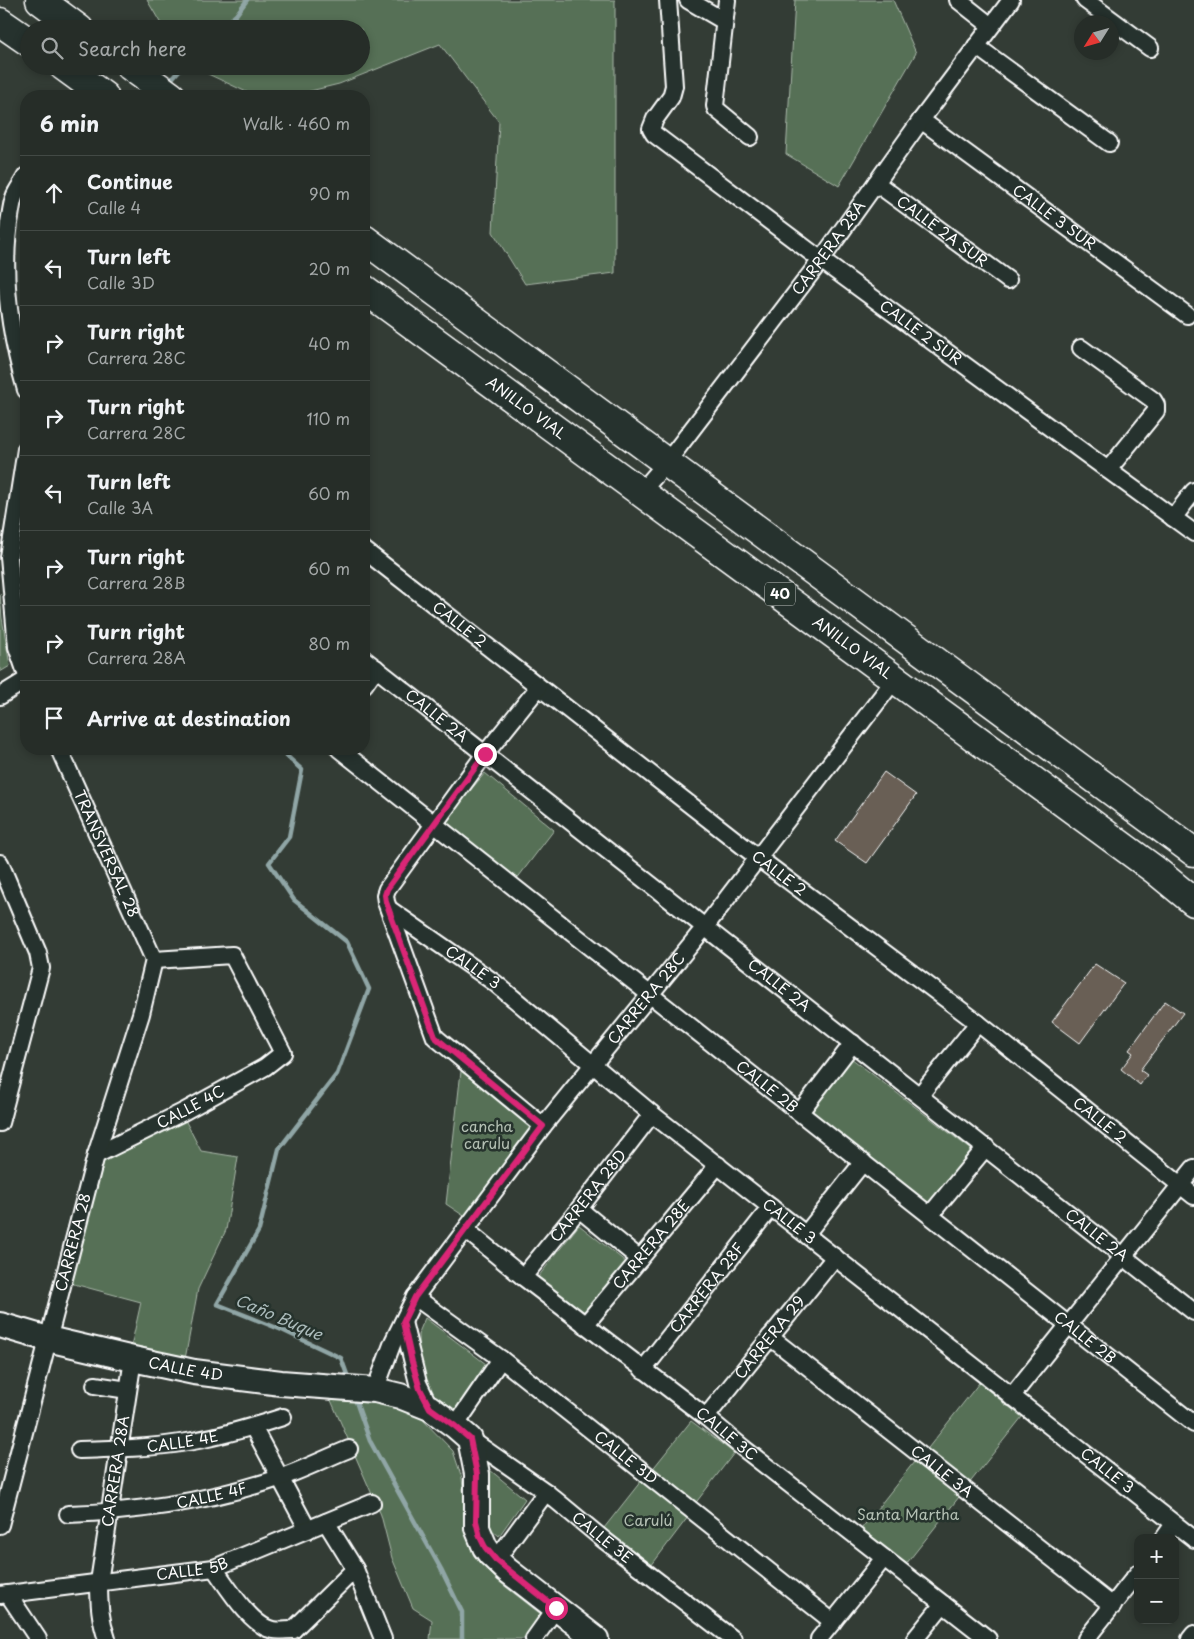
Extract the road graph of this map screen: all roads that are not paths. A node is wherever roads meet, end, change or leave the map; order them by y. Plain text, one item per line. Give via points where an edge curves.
1 (40, 0) edge
2 (668, 0) edge
3 (688, 0) edge
4 (727, 0) edge
5 (958, 0) edge
6 (1011, 0) edge
7 (1085, 0) edge
8 (67, 20) edge
9 (724, 21) junction
10 (0, 22) edge
11 (991, 26) junction
12 (20, 36) edge
13 (976, 46) junction
14 (1150, 48) dead end
15 (72, 75) edge
16 (142, 75) edge
17 (87, 90) edge
18 (163, 90) edge
19 (921, 120) junction
20 (750, 137) dead end
21 (1109, 143) dead end
22 (876, 184) junction
23 (20, 185) edge
24 (370, 242) edge
25 (821, 260) junction
26 (1008, 280) dead end
27 (370, 293) edge
28 (1187, 315) dead end
29 (1081, 348) dead end
30 (20, 367) edge
31 (667, 462) junction
32 (1108, 470) junction
33 (20, 487) edge
34 (1194, 491) edge
35 (641, 492) junction
36 (1173, 518) junction
37 (1194, 533) edge
38 (370, 555) edge
39 (20, 655) edge
40 (370, 663) edge
41 (895, 679) junction
42 (20, 684) edge
43 (538, 688) junction
44 (0, 696) edge
45 (485, 754) junction
46 (62, 755) edge
47 (347, 755) edge
48 (433, 824) junction
49 (1194, 852) edge
50 (757, 857) junction
51 (0, 863) edge
52 (1194, 902) edge
53 (388, 906) junction
54 (705, 927) junction
55 (154, 960) junction
56 (650, 994) junction
57 (978, 1023) junction
58 (853, 1043) junction
59 (592, 1065) junction
60 (920, 1095) junction
61 (800, 1112) junction
62 (652, 1114) junction
63 (0, 1123) edge
64 (543, 1126) junction
65 (986, 1147) junction
66 (96, 1155) junction
67 (864, 1162) junction
68 (718, 1165) junction
69 (1194, 1168) edge
70 (1180, 1185) junction
71 (1194, 1196) edge
72 (771, 1207) junction
73 (579, 1209) junction
74 (930, 1215) junction
75 (466, 1230) junction
76 (806, 1234) junction
77 (835, 1257) junction
78 (1124, 1257) junction
79 (640, 1259) junction
80 (523, 1277) junction
81 (415, 1297) junction
82 (1194, 1312) edge
83 (403, 1322) junction
84 (0, 1325) edge
85 (584, 1325) junction
86 (1069, 1325) junction
87 (770, 1337) junction
88 (48, 1339) junction
89 (133, 1359) junction
90 (500, 1359) junction
91 (643, 1370) junction
92 (95, 1385) dead end
93 (128, 1390) junction
94 (370, 1390) junction
95 (1011, 1397) junction
96 (430, 1408) junction
97 (284, 1417) dead end
98 (706, 1417) junction
99 (1192, 1419) edge
100 (253, 1427) junction
101 (462, 1432) junction
102 (349, 1449) dead end
103 (79, 1450) dead end
104 (119, 1450) junction
105 (279, 1478) junction
106 (546, 1492) junction
107 (372, 1503) dead end
108 (110, 1513) junction
109 (68, 1514) dead end
110 (326, 1522) junction
111 (1174, 1524) junction
112 (0, 1525) edge
113 (308, 1530) junction
114 (1167, 1534) edge
115 (1194, 1539) edge
116 (884, 1558) junction
117 (496, 1560) junction
118 (214, 1568) junction
119 (355, 1569) junction
120 (1134, 1577) edge
121 (99, 1582) junction
122 (4, 1594) edge
123 (943, 1604) junction
124 (1113, 1606) junction
125 (556, 1608) junction
126 (833, 1622) junction
127 (297, 1634) edge
128 (1194, 1634) edge
129 (38, 1639) edge
130 (107, 1639) edge
131 (383, 1639) edge
132 (534, 1639) edge
133 (596, 1639) edge
134 (733, 1639) edge
135 (819, 1639) edge
136 (915, 1639) edge
137 (988, 1639) edge
138 (1086, 1639) edge
139 (1190, 1639) edge

1 - 8 highway
2 - 25 street, CALLE 2 SUR via 674,86 671,97 651,129
3 - 9 street
4 - 9 street
5 - 11 street
6 - 11 street, CARRERA 28A
7 - 14 street
9 - 20 street via 715,106
10 - 12 highway
11 - 13 street, CARRERA 28A
13 - 19 street, CARRERA 28A
13 - 21 street
15 - 17 highway
16 - 18 highway
19 - 22 street, CARRERA 28A
19 - 28 street, CALLE 3 SUR
22 - 25 street, CARRERA 28A
22 - 26 street, CALLE 2A SUR
23 - 30 street via 8,223 4,280
24 - 31 highway, 40
25 - 31 street, CARRERA 28A
25 - 32 street, CALLE 2 SUR
27 - 35 highway, ANILLO VIAL / 40
29 - 32 street via 1156,405 1156,411
31 - 35 street, CARRERA 28A
31 - 49 highway, 40
32 - 36 street, CALLE 2 SUR
33 - 39 street via 9,557
34 - 36 street
35 - 41 highway, ANILLO VIAL / 40
36 - 37 street, CALLE 2 SUR
38 - 43 street, CALLE 2
40 - 45 street, CALLE 2A
41 - 50 street, CARRERA 28C
41 - 52 highway, ANILLO VIAL / 40
42 - 44 street
43 - 45 street
43 - 50 street, CALLE 2
45 - 48 street
45 - 54 street, CALLE 2A
46 - 55 street, TRANSVERSAL 28
47 - 48 street, CALLE 2B
48 - 53 street via 387,889
48 - 56 street, CALLE 2B
50 - 54 street, CARRERA 28C
50 - 57 street, CALLE 2
51 - 63 street via 38,953 41,968
53 - 59 street, CALLE 3 via 495,983
53 - 64 street via 435,1037
54 - 56 street, CARRERA 28C
54 - 58 street, CALLE 2A
55 - 66 street, CARRERA 28 via 142,1014
55 - 66 street, CALLE 4C via 232,955 283,1053 257,1072
56 - 59 street, CARRERA 28C
56 - 61 street, CALLE 2B
57 - 60 street
57 - 70 street, CALLE 2
58 - 60 street, CALLE 2A
58 - 61 street
59 - 62 street, CALLE 3
59 - 64 street, CARRERA 28C
60 - 65 street, CALLE 2A
61 - 67 street, CALLE 2B
62 - 68 street, CALLE 3
62 - 73 street, CARRERA 28D
64 - 75 street, CARRERA 28C
65 - 74 street
65 - 78 street, CALLE 2A
66 - 88 street, CARRERA 28
67 - 74 street, CALLE 2B
67 - 76 street
68 - 72 street, CALLE 3
68 - 79 street, CARRERA 28E
69 - 70 street
70 - 71 street, CALLE 2
70 - 78 street
72 - 76 street, CALLE 3
72 - 91 street, CARRERA 28F
73 - 79 street
73 - 80 street, CARRERA 28D
74 - 86 street, CALLE 2B
75 - 80 street, CALLE 3C
75 - 81 street, CARRERA 28C
76 - 77 street, CALLE 3
77 - 87 street, CARRERA 29
77 - 95 street, CALLE 3
78 - 82 street, CALLE 2A
78 - 86 street
79 - 85 street, CARRERA 28E
80 - 85 street, CALLE 3C
81 - 83 street, CARRERA 28C
81 - 90 street, CALLE 3D
83 - 94 street, CARRERA 28C
83 - 96 street via 418,1383
84 - 88 street, CALLE 4D
85 - 91 street, CALLE 3C
86 - 95 street
86 - 99 street, CALLE 2B
87 - 98 street, CARRERA 29
87 - 124 street, CALLE 3A
88 - 89 street, CALLE 4D
88 - 112 street, CARRERA 28
89 - 93 street, CARRERA 28A
89 - 94 street, CALLE 4D via 232,1378
90 - 101 street
90 - 126 street, CALLE 3D
91 - 98 street, CALLE 3C
92 - 93 street
93 - 104 street, CARRERA 28A
94 - 96 street via 400,1396
95 - 111 street, CALLE 3
96 - 101 street
97 - 100 street, CALLE 4E
98 - 116 street, CALLE 3C
100 - 104 street, CALLE 4E via 187,1442
100 - 105 street
101 - 106 street, CALLE 3E
101 - 117 street via 477,1474 477,1528 485,1547
102 - 105 street, CALLE 4F
103 - 104 street, CALLE 4E
104 - 108 street, CARRERA 28A
105 - 108 street, CALLE 4F via 195,1501
105 - 113 street
106 - 117 street
106 - 134 street, CALLE 3E
107 - 110 street, CALLE 5B
108 - 109 street, CALLE 4F
108 - 121 street, CARRERA 28A
110 - 113 street, CALLE 5B
110 - 119 street
111 - 114 street
111 - 115 street, CALLE 3
113 - 118 street, CALLE 5B
116 - 123 street, CALLE 3C
116 - 126 street
117 - 125 street
118 - 121 street, CALLE 5B
118 - 127 street via 250,1616 261,1625
119 - 127 street
119 - 131 street
120 - 124 street
121 - 122 street, CALLE 5B
121 - 130 street, CARRERA 28A via 101,1624
122 - 129 street
123 - 136 street
123 - 137 street, CALLE 3C
124 - 138 street
125 - 132 street
125 - 133 street
126 - 135 street
128 - 139 street

